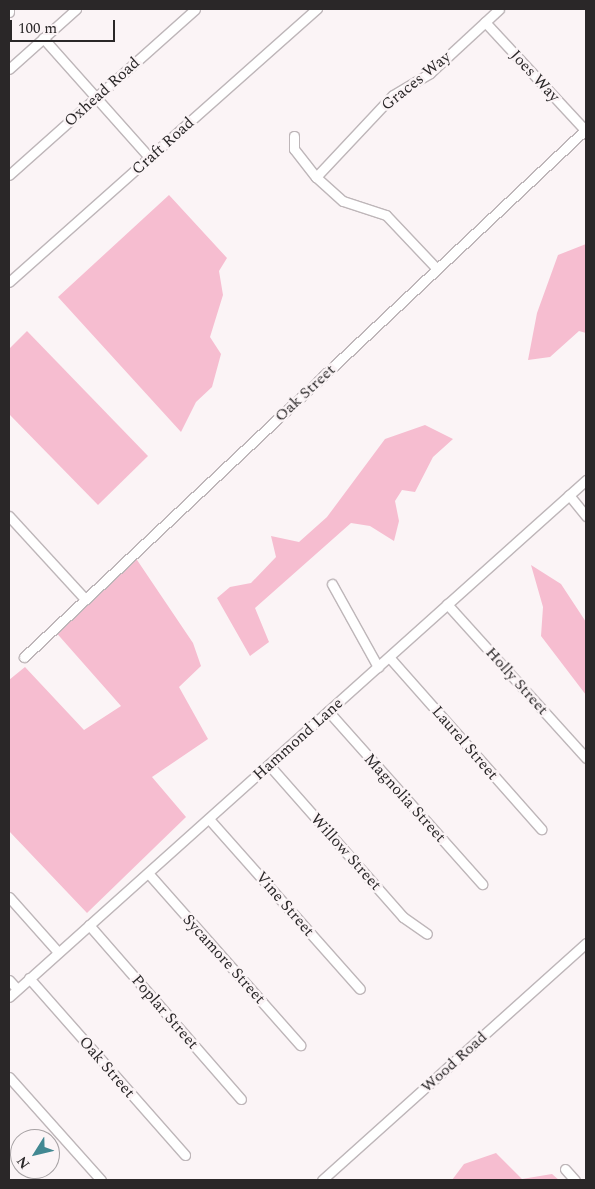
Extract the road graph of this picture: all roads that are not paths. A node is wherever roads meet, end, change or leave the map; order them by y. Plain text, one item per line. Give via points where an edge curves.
1 (76, 9) edge
2 (195, 9) edge
3 (317, 9) edge
4 (498, 9) edge
5 (485, 22) junction
6 (43, 38) junction
7 (9, 69) edge
8 (96, 97) junction
9 (586, 129) edge
10 (294, 136) dead end
11 (150, 158) junction
12 (9, 176) edge
13 (316, 178) junction
14 (437, 269) junction
15 (9, 282) edge
16 (586, 480) edge
17 (569, 495) junction
18 (9, 516) edge
19 (586, 516) edge
20 (332, 584) dead end
21 (86, 599) junction
22 (447, 604) junction
23 (24, 657) dead end
24 (389, 657) junction
25 (378, 667) junction
26 (328, 712) junction
27 (586, 758) edge
28 (269, 765) junction
29 (209, 819) junction
30 (541, 829) dead end
31 (148, 873) junction
32 (482, 884) dead end
33 (9, 897) edge
34 (89, 925) junction
35 (427, 934) dead end
36 (586, 943) edge
37 (58, 952) junction
38 (29, 978) junction
39 (9, 980) edge
40 (17, 989) junction
41 (360, 989) dead end
42 (9, 997) edge
43 (300, 1045) dead end
44 (9, 1077) edge
45 (241, 1099) dead end
46 (185, 1155) dead end
47 (565, 1169) dead end
48 (101, 1180) edge
49 (322, 1180) edge
50 (575, 1180) edge

1 - 6 street
2 - 8 street, Oxhead Road
3 - 11 street, Craft Road
4 - 5 street, Graces Way
5 - 9 street, Joes Way
5 - 13 street, Graces Way via 430,74 393,95
6 - 7 street
6 - 8 street
8 - 11 street
8 - 12 street, Oxhead Road
9 - 14 street, Oak Street
10 - 13 street via 294,149
11 - 15 street, Craft Road
13 - 14 street via 343,201 386,215
14 - 21 street, Oak Street
16 - 17 street, Hammond Lane
17 - 19 street
17 - 22 street, Hammond Lane
18 - 21 street
20 - 25 street
21 - 23 street, Oak Street
22 - 24 street, Hammond Lane
22 - 27 street, Holly Street
24 - 25 street, Hammond Lane
24 - 30 street, Laurel Street
25 - 26 street, Hammond Lane
26 - 28 street, Hammond Lane
26 - 32 street, Magnolia Street
28 - 29 street, Hammond Lane
28 - 35 street, Willow Street via 403,917
29 - 31 street, Hammond Lane
29 - 41 street, Vine Street
31 - 34 street, Hammond Lane
31 - 43 street, Sycamore Street
33 - 37 street
34 - 37 street, Hammond Lane
34 - 45 street, Poplar Street
36 - 49 street, Wood Road
37 - 38 street, Hammond Lane
38 - 40 street, Hammond Lane
38 - 46 street, Oak Street
39 - 40 street
40 - 42 street, Hammond Lane
44 - 48 street
47 - 50 street

